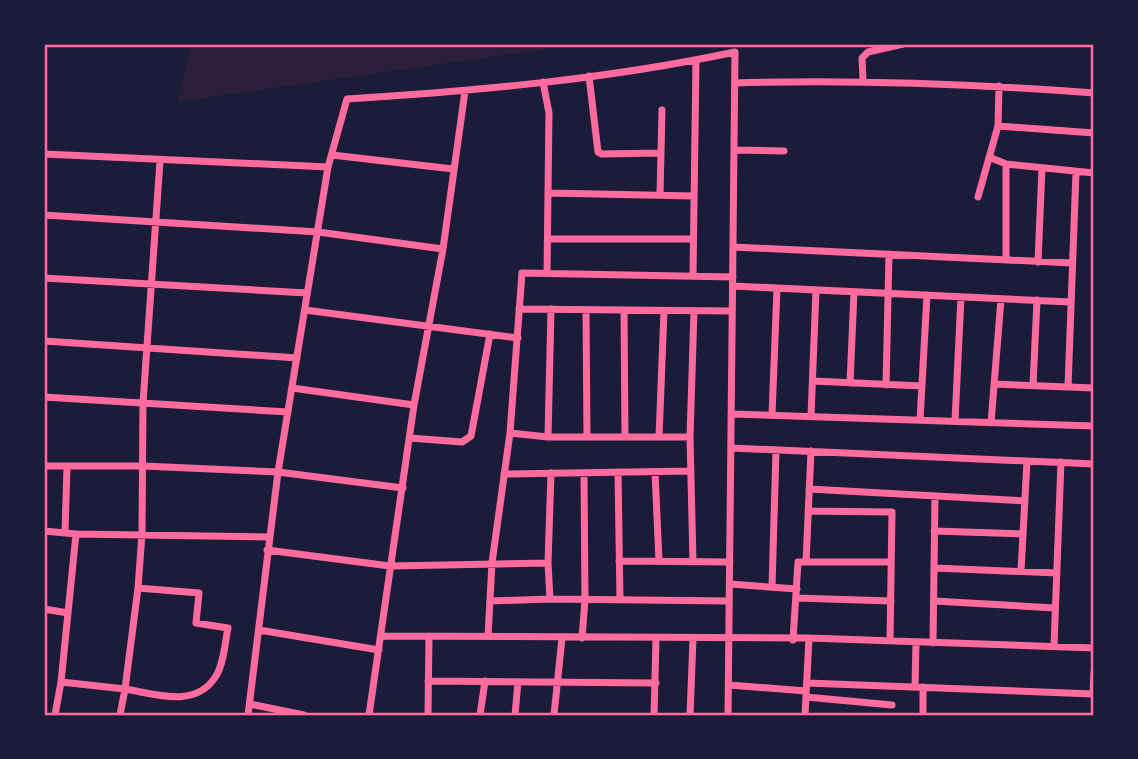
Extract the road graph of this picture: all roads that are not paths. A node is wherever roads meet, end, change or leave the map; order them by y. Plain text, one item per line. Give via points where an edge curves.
1 (903, 44) edge
2 (696, 61) junction
3 (589, 76) junction
4 (863, 80) junction
5 (543, 82) junction
6 (735, 83) junction
7 (999, 86) junction
8 (465, 91) junction
9 (1094, 93) edge
10 (662, 110) dead end
11 (998, 126) junction
12 (1094, 133) edge
13 (734, 150) junction
14 (783, 151) dead end
15 (661, 153) junction
16 (44, 155) edge
17 (332, 155) junction
18 (989, 157) junction
19 (160, 161) junction
20 (1006, 164) junction
21 (328, 167) junction
22 (1042, 168) junction
23 (453, 169) junction
24 (1076, 172) junction
25 (1094, 173) edge
26 (548, 193) junction
27 (660, 195) junction
28 (694, 196) junction
29 (978, 198) dead end
30 (44, 215) edge
31 (156, 221) junction
32 (318, 232) junction
33 (548, 239) junction
34 (693, 239) junction
35 (733, 247) junction
36 (443, 249) junction
37 (889, 254) junction
38 (1006, 260) junction
39 (1038, 262) junction
40 (1072, 263) junction
41 (547, 274) junction
42 (693, 276) junction
43 (733, 277) junction
44 (44, 278) edge
45 (151, 285) junction
46 (733, 286) junction
47 (777, 288) junction
48 (816, 290) junction
49 (855, 292) junction
50 (307, 293) junction
51 (888, 293) junction
52 (927, 295) junction
53 (961, 297) junction
54 (1001, 299) junction
55 (1037, 300) junction
56 (1070, 302) junction
57 (519, 309) junction
58 (305, 310) junction
59 (551, 310) junction
60 (586, 310) junction
61 (624, 310) junction
62 (664, 311) junction
63 (694, 311) junction
64 (732, 311) junction
65 (429, 327) junction
66 (490, 334) junction
67 (518, 338) junction
68 (44, 341) edge
69 (147, 348) junction
70 (297, 358) junction
71 (813, 381) junction
72 (850, 383) junction
73 (994, 383) junction
74 (886, 384) junction
75 (1033, 385) junction
76 (922, 386) junction
77 (1068, 387) junction
78 (292, 388) junction
79 (1094, 388) edge
80 (44, 397) edge
81 (143, 403) junction
82 (414, 405) junction
83 (288, 412) junction
84 (731, 414) junction
85 (772, 415) junction
86 (811, 416) junction
87 (920, 420) junction
88 (955, 421) junction
89 (991, 423) junction
90 (1094, 426) edge
91 (510, 433) junction
92 (548, 437) junction
93 (587, 437) junction
94 (625, 437) junction
95 (659, 437) junction
96 (690, 437) junction
97 (410, 438) junction
98 (731, 448) junction
99 (776, 450) junction
100 (811, 451) junction
101 (1027, 461) junction
102 (1060, 462) junction
103 (1094, 464) edge
104 (44, 466) edge
105 (143, 466) junction
106 (67, 467) junction
107 (691, 471) junction
108 (278, 472) junction
109 (618, 472) junction
110 (655, 472) junction
111 (551, 473) junction
112 (584, 473) junction
113 (504, 474) junction
114 (403, 488) junction
115 (809, 489) junction
116 (934, 496) junction
117 (1025, 501) junction
118 (808, 511) junction
119 (44, 531) edge
120 (934, 531) junction
121 (65, 532) junction
122 (76, 534) junction
123 (142, 534) junction
124 (1023, 534) junction
125 (269, 537) junction
126 (267, 550) junction
127 (619, 561) junction
128 (659, 561) junction
129 (693, 562) junction
130 (730, 562) junction
131 (806, 562) junction
132 (891, 562) junction
133 (492, 563) junction
134 (548, 563) junction
135 (390, 566) junction
136 (934, 568) junction
137 (1021, 571) junction
138 (1057, 573) junction
139 (730, 584) junction
140 (772, 587) junction
141 (138, 588) junction
142 (796, 594) junction
143 (550, 599) junction
144 (585, 600) junction
145 (620, 600) junction
146 (490, 601) junction
147 (729, 601) junction
148 (891, 601) junction
149 (934, 601) junction
150 (1055, 608) junction
151 (44, 609) edge
152 (68, 613) junction
153 (259, 630) junction
154 (382, 636) junction
155 (429, 636) junction
156 (488, 636) junction
157 (562, 638) junction
158 (582, 638) junction
159 (808, 638) junction
160 (656, 639) junction
161 (693, 639) junction
162 (729, 639) junction
163 (793, 640) junction
164 (890, 641) junction
165 (916, 642) junction
166 (933, 643) junction
167 (1054, 646) junction
168 (1094, 648) edge
169 (379, 650) junction
170 (1094, 672) edge
171 (428, 681) junction
172 (485, 681) junction
173 (61, 682) junction
174 (518, 682) junction
175 (557, 682) junction
176 (656, 684) junction
177 (729, 685) junction
178 (919, 687) junction
179 (125, 689) junction
180 (806, 690) junction
181 (250, 704) junction
182 (892, 705) dead end
183 (55, 715) edge
184 (120, 715) edge
185 (248, 715) edge
186 (304, 715) edge
187 (369, 715) edge
188 (428, 715) edge
189 (480, 715) edge
190 (515, 715) edge
191 (554, 715) edge
192 (654, 715) edge
193 (690, 715) edge
194 (728, 715) edge
195 (805, 715) edge
196 (923, 715) edge

1 - 4 street via 868,52 862,58
2 - 3 street
2 - 6 street via 735,52
2 - 28 street
3 - 5 street
3 - 15 street via 598,152
4 - 6 street
4 - 7 street
5 - 8 street
5 - 26 street via 549,113
6 - 13 street
7 - 9 street
7 - 11 street
8 - 17 street via 347,99
8 - 23 street
10 - 15 street
11 - 12 street
11 - 18 street
13 - 14 street
13 - 35 street
15 - 27 street
16 - 19 street
17 - 21 street
17 - 23 street
18 - 20 street
18 - 29 street
19 - 21 street
19 - 31 street
20 - 22 street
20 - 38 street
21 - 32 street
22 - 24 street
22 - 39 street
23 - 36 street
24 - 25 street
24 - 40 street
26 - 27 street
26 - 33 street
27 - 28 street
28 - 34 street
30 - 31 street
31 - 32 street
31 - 45 street
32 - 36 street
32 - 50 street
33 - 34 street
33 - 41 street
34 - 42 street
35 - 37 street
35 - 43 street
36 - 65 street
37 - 38 street
37 - 51 street
38 - 39 street
39 - 40 street
40 - 56 street
41 - 42 street
41 - 57 street via 522,273
42 - 43 street
43 - 46 street
44 - 45 street
45 - 50 street
45 - 69 street
46 - 47 street
46 - 64 street
47 - 48 street
47 - 85 street
48 - 49 street
48 - 71 street
49 - 51 street
49 - 72 street
50 - 58 street
51 - 52 street
51 - 74 street
52 - 53 street
52 - 76 street
53 - 54 street
53 - 88 street
54 - 55 street
54 - 73 street
55 - 56 street
55 - 75 street
56 - 77 street
57 - 59 street
57 - 67 street
58 - 65 street
58 - 70 street
59 - 60 street
59 - 92 street
60 - 61 street
60 - 93 street
61 - 62 street
61 - 94 street
62 - 63 street
62 - 95 street
63 - 64 street
63 - 96 street
64 - 84 street
65 - 66 street
65 - 82 street
66 - 67 street
66 - 97 street via 471,436 462,442
67 - 91 street
68 - 69 street
69 - 70 street
69 - 81 street
70 - 78 street
71 - 72 street
71 - 86 street
72 - 74 street
73 - 75 street
73 - 89 street
74 - 76 street
75 - 77 street
76 - 87 street
77 - 79 street
78 - 82 street
78 - 83 street
80 - 81 street
81 - 83 street
81 - 105 street
82 - 97 street
83 - 108 street
84 - 85 street
84 - 98 street
85 - 86 street
86 - 87 street
87 - 88 street
88 - 89 street
89 - 90 street
91 - 92 street
91 - 113 street
92 - 93 street
93 - 94 street
94 - 95 street
95 - 96 street
96 - 107 street
97 - 114 street
98 - 99 street
98 - 130 street
99 - 100 street
99 - 140 street
100 - 101 street
100 - 115 street
101 - 102 street
101 - 117 street
102 - 103 street
102 - 138 street
104 - 106 street
105 - 106 street
105 - 108 street
105 - 123 street
106 - 121 street
107 - 110 street
107 - 129 street
108 - 114 street
108 - 125 street
109 - 110 street
109 - 112 street
109 - 127 street
110 - 128 street
111 - 112 street
111 - 113 street
111 - 134 street
112 - 144 street
113 - 133 street
114 - 135 street
115 - 116 street
115 - 118 street
116 - 117 street
116 - 120 street
117 - 124 street
118 - 131 street
118 - 132 street via 892,512
119 - 121 street
120 - 124 street
120 - 136 street
121 - 122 street
122 - 123 street
122 - 152 street
123 - 125 street
123 - 141 street
124 - 137 street
125 - 126 street
126 - 135 street
126 - 153 street
127 - 128 street
127 - 145 street
128 - 129 street
129 - 130 street
130 - 139 street
131 - 132 street
131 - 142 street via 798,562
132 - 148 street
133 - 134 street
133 - 135 street
133 - 146 street
134 - 143 street
135 - 154 street
136 - 137 street
136 - 149 street
137 - 138 street
138 - 150 street
139 - 140 street
139 - 147 street
140 - 142 street
141 - 179 street
141 - 179 street via 199,593 196,624 228,628 217,674 188,697
142 - 148 street
142 - 163 street
143 - 144 street
143 - 146 street
144 - 145 street
144 - 158 street
145 - 147 street
146 - 156 street
147 - 162 street
148 - 164 street
149 - 150 street
149 - 166 street
150 - 167 street
151 - 152 street
152 - 173 street
153 - 169 street
153 - 181 street
154 - 155 street
154 - 169 street
155 - 156 street
155 - 171 street
156 - 157 street
157 - 158 street
157 - 175 street
158 - 160 street
159 - 163 street
159 - 164 street
159 - 180 street
160 - 161 street
160 - 176 street
161 - 162 street
161 - 193 street
162 - 163 street
162 - 177 street
164 - 165 street
165 - 166 street
165 - 178 street
166 - 167 street
167 - 168 street
169 - 187 street
170 - 178 street via 1093,694
171 - 172 street
171 - 188 street
172 - 174 street
172 - 189 street
173 - 179 street
173 - 183 street
174 - 175 street
174 - 190 street
175 - 176 street
175 - 191 street
176 - 192 street
177 - 180 street
177 - 194 street
178 - 180 street
178 - 196 street
179 - 184 street
180 - 182 street
180 - 195 street
181 - 185 street
181 - 186 street

